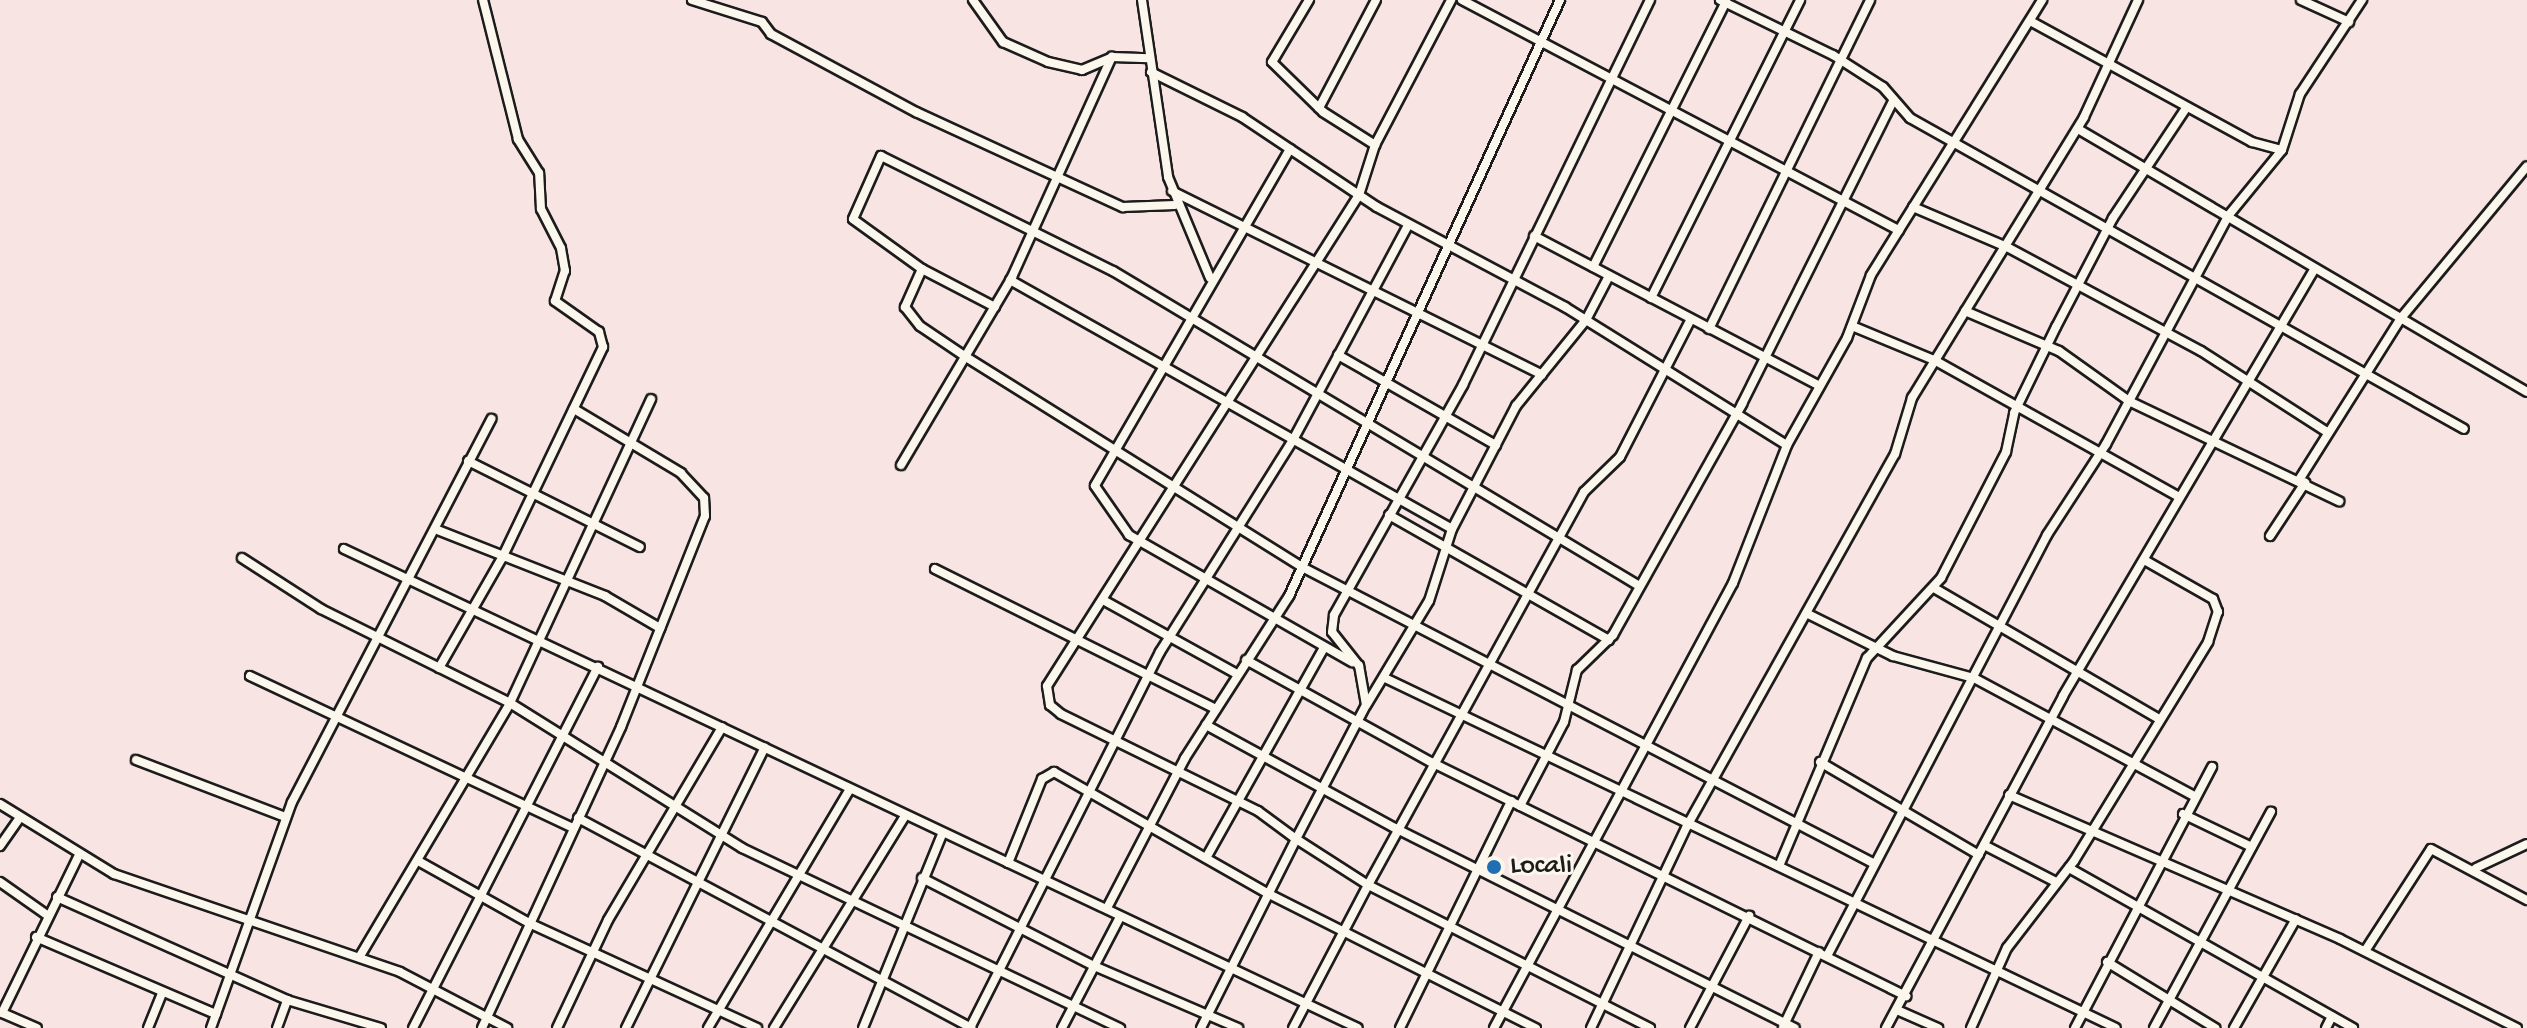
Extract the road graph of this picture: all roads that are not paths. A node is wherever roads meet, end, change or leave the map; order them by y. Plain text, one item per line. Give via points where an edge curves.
1 (483, 0) edge
2 (692, 0) edge
3 (973, 0) edge
4 (1142, 0) edge
5 (1309, 0) edge
6 (1376, 0) edge
7 (1451, 0) edge
8 (1462, 0) edge
9 (1560, 0) edge
10 (1650, 0) edge
11 (1800, 0) edge
12 (1870, 0) edge
13 (2042, 0) edge
14 (2138, 0) edge
15 (2301, 0) edge
16 (2362, 0) edge
17 (1724, 1) edge
18 (2032, 22) junction
19 (2349, 22) junction
20 (1784, 34) junction
21 (1542, 42) junction
22 (1112, 57) junction
23 (1149, 58) junction
24 (1841, 60) junction
25 (2107, 67) junction
26 (1151, 72) junction
27 (1611, 76) junction
28 (1893, 101) junction
29 (1319, 108) junction
30 (2186, 108) junction
31 (1671, 110) junction
32 (2078, 129) junction
33 (1730, 142) junction
34 (1954, 142) junction
35 (1375, 145) junction
36 (1290, 149) junction
37 (2282, 150) junction
38 (2147, 164) junction
39 (2527, 166) edge
40 (1786, 171) junction
41 (1056, 174) junction
42 (1172, 191) junction
43 (2040, 192) junction
44 (1359, 195) junction
45 (1844, 200) junction
46 (1175, 205) junction
47 (1913, 207) junction
48 (2228, 216) junction
49 (1246, 223) junction
50 (1408, 225) junction
51 (1899, 230) junction
52 (1031, 233) junction
53 (2110, 234) junction
54 (1534, 236) junction
55 (2007, 247) junction
56 (1451, 250) junction
57 (1316, 260) junction
58 (1593, 267) junction
59 (922, 269) junction
60 (2315, 269) junction
61 (1609, 276) junction
62 (1210, 278) junction
63 (1010, 280) junction
64 (1513, 280) junction
65 (2192, 281) junction
66 (2080, 287) junction
67 (1372, 289) junction
68 (1651, 298) junction
69 (995, 307) junction
70 (1965, 311) junction
71 (1421, 316) junction
72 (2401, 318) junction
73 (1691, 319) junction
74 (1586, 320) junction
75 (1193, 323) junction
76 (1852, 326) junction
77 (2283, 328) junction
78 (1709, 329) junction
79 (2165, 332) junction
80 (1482, 345) junction
81 (2047, 345) junction
82 (1338, 355) junction
83 (966, 357) junction
84 (1253, 357) junction
85 (1765, 359) junction
86 (1934, 360) junction
87 (1165, 367) junction
88 (1669, 368) junction
89 (2365, 372) junction
90 (1542, 375) junction
91 (1390, 384) junction
92 (1818, 385) junction
93 (2248, 385) junction
94 (2527, 392) edge
95 (1317, 395) junction
96 (651, 399) dead end
97 (2129, 401) junction
98 (1227, 402) junction
99 (2016, 408) junction
100 (574, 409) junction
101 (1738, 411) junction
102 (1446, 414) junction
103 (491, 419) dead end
104 (1371, 423) junction
105 (2464, 429) dead end
106 (2327, 432) junction
107 (1294, 438) junction
108 (2213, 439) junction
109 (1496, 445) junction
110 (1787, 445) junction
111 (629, 448) junction
112 (1116, 448) junction
113 (2101, 452) junction
114 (1423, 455) junction
115 (468, 461) junction
116 (901, 465) dead end
117 (1348, 469) junction
118 (2302, 481) junction
119 (1180, 486) junction
120 (1475, 488) junction
121 (532, 497) junction
122 (2179, 497) junction
123 (1398, 499) junction
124 (2339, 501) dead end
125 (1389, 515) junction
126 (1241, 523) junction
127 (592, 527) junction
128 (435, 529) junction
129 (1452, 529) junction
130 (2270, 536) dead end
131 (1562, 541) junction
132 (1141, 543) junction
133 (640, 547) dead end
134 (1445, 548) junction
135 (344, 549) dead end
136 (242, 558) dead end
137 (502, 558) junction
138 (2146, 561) junction
139 (1302, 567) junction
140 (935, 569) dead end
141 (407, 580) junction
142 (1203, 581) junction
143 (565, 584) junction
144 (1636, 584) junction
145 (1934, 588) junction
146 (1348, 591) junction
147 (1532, 595) junction
148 (1103, 600) junction
149 (466, 611) junction
150 (1808, 614) junction
151 (1271, 619) junction
152 (2004, 623) junction
153 (1416, 625) junction
154 (660, 628) junction
155 (1169, 637) junction
156 (378, 638) junction
157 (1078, 639) junction
158 (1609, 640) junction
159 (539, 645) junction
160 (1324, 648) junction
161 (1873, 648) junction
162 (1246, 660) junction
163 (1359, 666) junction
164 (598, 667) junction
165 (439, 668) junction
166 (1489, 669) junction
167 (2078, 672) junction
168 (1237, 674) junction
169 (1149, 675) junction
170 (250, 676) dead end
171 (1385, 678) junction
172 (1974, 678) junction
173 (638, 682) junction
174 (1299, 692) junction
175 (510, 703) junction
176 (1366, 705) junction
177 (1216, 709) junction
178 (1568, 709) junction
179 (1461, 714) junction
180 (2156, 717) junction
181 (338, 720) junction
182 (2049, 720) junction
183 (1357, 723) junction
184 (1206, 725) junction
185 (722, 727) junction
186 (562, 734) junction
187 (1117, 741) junction
188 (765, 747) junction
189 (1643, 749) junction
190 (1263, 755) junction
191 (1547, 756) junction
192 (136, 760) dead end
193 (605, 761) junction
194 (1431, 762) junction
195 (1820, 762) junction
196 (2128, 764) junction
197 (2212, 767) dead end
198 (1179, 770) junction
199 (467, 782) junction
200 (1712, 783) junction
201 (850, 789) junction
202 (1324, 789) junction
203 (1619, 792) junction
204 (1094, 793) junction
205 (2009, 795) junction
206 (2194, 796) junction
207 (1237, 800) junction
208 (1511, 801) junction
209 (0, 804) edge
210 (524, 804) junction
211 (674, 806) junction
212 (1520, 806) junction
213 (2271, 812) dead end
214 (1900, 813) junction
215 (2183, 814) junction
216 (905, 816) junction
217 (285, 817) junction
218 (578, 818) junction
219 (19, 819) junction
220 (1150, 825) junction
221 (1687, 826) junction
222 (1796, 826) junction
223 (573, 828) junction
224 (1395, 828) junction
225 (2091, 829) junction
226 (942, 834) junction
227 (725, 837) junction
228 (1296, 839) junction
229 (1593, 841) junction
230 (2527, 844) edge
231 (1984, 845) junction
232 (0, 846) edge
233 (2252, 847) junction
234 (1979, 855) junction
235 (78, 857) junction
236 (643, 857) junction
237 (1206, 858) junction
238 (2159, 860) junction
239 (420, 862) junction
240 (1008, 863) junction
241 (1875, 864) junction
242 (1779, 866) junction
243 (2069, 868) junction
244 (2476, 868) junction
245 (1479, 870) junction
246 (796, 875) junction
247 (1665, 876) junction
248 (922, 878) junction
249 (1045, 880) junction
250 (2054, 881) junction
251 (0, 882) edge
252 (1368, 885) junction
253 (698, 886) junction
254 (2229, 889) junction
255 (481, 893) junction
256 (1267, 893) junction
257 (57, 897) junction
258 (2527, 900) edge
259 (852, 903) junction
260 (1855, 904) junction
261 (2134, 907) junction
262 (1107, 908) junction
263 (1559, 908) junction
264 (47, 915) junction
265 (1749, 916) junction
266 (1120, 917) junction
267 (2296, 919) junction
268 (529, 923) junction
269 (245, 924) junction
270 (769, 925) junction
271 (901, 925) junction
272 (1021, 927) junction
273 (1453, 929) junction
274 (1343, 933) junction
275 (36, 937) junction
276 (1939, 938) junction
277 (2198, 944) junction
278 (1631, 946) junction
279 (2365, 951) junction
280 (591, 953) junction
281 (822, 953) junction
282 (1823, 954) junction
283 (360, 956) junction
284 (2107, 962) junction
285 (1094, 966) junction
286 (1232, 968) junction
287 (1527, 968) junction
288 (1996, 968) junction
289 (999, 971) junction
290 (230, 974) junction
291 (1428, 975) junction
292 (2259, 978) junction
293 (651, 982) junction
294 (880, 982) junction
295 (1712, 987) junction
296 (431, 988) junction
297 (162, 993) junction
298 (1906, 996) junction
299 (2170, 999) junction
300 (287, 1000) junction
301 (1306, 1003) junction
302 (1603, 1005) junction
303 (1073, 1008) junction
304 (1897, 1010) junction
305 (717, 1011) junction
306 (2085, 1011) junction
307 (1503, 1012) junction
308 (1, 1013) edge
309 (216, 1014) junction
310 (1208, 1014) junction
311 (2332, 1016) junction
312 (484, 1024) edge
313 (349, 1025) edge
314 (1784, 1026) edge
315 (2506, 1026) edge
316 (37, 1028) edge
317 (148, 1028) edge
318 (211, 1028) edge
319 (277, 1028) edge
320 (381, 1028) edge
321 (413, 1028) edge
322 (507, 1028) edge
323 (557, 1028) edge
324 (626, 1028) edge
325 (708, 1028) edge
326 (757, 1028) edge
327 (774, 1028) edge
328 (863, 1028) edge
329 (970, 1028) edge
330 (1062, 1028) edge
331 (1120, 1028) edge
332 (1201, 1028) edge
333 (1238, 1028) edge
334 (1293, 1028) edge
335 (1358, 1028) edge
336 (1400, 1028) edge
337 (1494, 1028) edge
338 (1536, 1028) edge
339 (1591, 1028) edge
340 (1650, 1028) edge
341 (1690, 1028) edge
342 (1795, 1028) edge
343 (1886, 1028) edge
344 (1938, 1028) edge
345 (1971, 1028) edge
346 (2075, 1028) edge
347 (2116, 1028) edge
348 (2154, 1028) edge
349 (2215, 1028) edge
350 (2234, 1028) edge
351 (2326, 1028) edge
352 (2353, 1028) edge
353 (2517, 1028) edge

1 - 100 street via 518,139 539,173 541,209 561,248 565,271 555,301 599,332 603,347
2 - 41 street via 762,22 771,34 916,112
3 - 22 street via 1003,42 1048,62 1082,70
4 - 23 street
5 - 29 street via 1272,58
6 - 29 street
7 - 35 street
8 - 21 street
9 - 21 street
10 - 27 street
11 - 20 street
12 - 24 street
13 - 18 street
14 - 25 street
15 - 19 street
16 - 19 street
17 - 20 street
17 - 31 street
18 - 25 street
18 - 34 street
19 - 37 street via 2300,94
20 - 24 street
20 - 33 street
21 - 27 street
21 - 56 street
22 - 23 street
22 - 41 street
23 - 26 street
24 - 28 street
24 - 40 street
25 - 30 street
25 - 32 street
26 - 36 street
26 - 42 street
27 - 31 street
27 - 54 street
28 - 34 street
28 - 45 street
29 - 35 street
30 - 37 street
30 - 38 street
31 - 33 street
31 - 58 street
32 - 38 street
32 - 43 street
33 - 40 street
33 - 68 street
34 - 43 street
34 - 47 street
35 - 44 street
36 - 44 street
36 - 49 street
37 - 48 street
38 - 48 street
38 - 53 street
39 - 72 street
40 - 45 street
40 - 78 street
41 - 46 street via 1123,207
41 - 52 street
42 - 46 street
42 - 49 street
43 - 53 street
43 - 55 street
44 - 50 street
44 - 57 street
45 - 51 street
45 - 85 street
46 - 62 street
47 - 51 street
47 - 55 street
48 - 60 street
48 - 65 street
49 - 57 street
49 - 62 street
50 - 56 street
50 - 67 street
51 - 76 street
52 - 59 street via 881,156 853,219
52 - 63 street
52 - 75 street via 1113,271
53 - 65 street
53 - 66 street
54 - 58 street
54 - 64 street
55 - 66 street
55 - 70 street
56 - 64 street
56 - 71 street
57 - 67 street
57 - 84 street
58 - 61 street
59 - 69 street
59 - 83 street via 905,307 920,326
60 - 72 street
60 - 77 street
61 - 68 street
61 - 74 street
62 - 75 street
63 - 69 street
63 - 87 street
64 - 74 street
64 - 80 street
65 - 77 street
65 - 79 street
66 - 79 street
66 - 81 street
67 - 71 street
67 - 82 street
68 - 73 street
69 - 83 street
70 - 81 street
70 - 86 street
71 - 80 street
71 - 91 street
72 - 89 street
72 - 94 street
73 - 78 street
73 - 88 street
74 - 88 street
74 - 90 street
75 - 84 street
75 - 87 street
76 - 86 street
76 - 92 street
77 - 89 street
77 - 93 street
78 - 85 street
79 - 93 street
79 - 97 street
80 - 90 street
80 - 102 street
81 - 97 street
81 - 99 street
82 - 91 street
82 - 95 street
83 - 112 street
83 - 116 street
84 - 95 street
84 - 98 street
85 - 92 street
85 - 101 street
86 - 99 street
86 - 150 street via 1912,398 1895,454
87 - 98 street
87 - 112 street
88 - 101 street
88 - 131 street via 1620,457 1584,492
89 - 105 street
89 - 106 street
90 - 109 street
91 - 102 street
91 - 104 street
92 - 110 street
93 - 106 street
93 - 108 street
95 - 104 street
95 - 107 street
96 - 111 street
97 - 108 street
97 - 113 street
98 - 107 street
98 - 119 street
99 - 113 street
99 - 145 street via 2006,452
100 - 111 street
100 - 121 street
101 - 110 street
101 - 144 street
102 - 109 street
102 - 114 street
103 - 115 street
104 - 114 street
104 - 117 street
106 - 118 street
107 - 117 street
107 - 126 street
108 - 118 street
108 - 122 street
109 - 120 street
110 - 189 street via 1733,583
111 - 127 street
111 - 154 street via 681,473 704,498 703,531
112 - 119 street
112 - 132 street via 1099,474 1097,497
113 - 122 street
113 - 152 street via 2042,543
114 - 120 street
114 - 123 street
115 - 121 street
115 - 128 street
117 - 123 street
117 - 139 street
118 - 124 street
118 - 130 street
119 - 126 street
119 - 132 street
120 - 129 street
120 - 131 street
121 - 127 street
121 - 137 street
122 - 138 street
123 - 125 street
123 - 129 street
125 - 134 street
125 - 146 street
126 - 139 street
126 - 142 street
127 - 133 street
127 - 143 street
128 - 137 street
128 - 141 street
129 - 134 street
131 - 144 street
131 - 147 street
132 - 142 street
132 - 148 street
134 - 147 street
134 - 153 street
135 - 141 street
136 - 156 street
137 - 143 street
137 - 149 street
138 - 167 street
138 - 180 street via 2204,592 2218,612 2200,661
139 - 146 street
139 - 151 street
140 - 157 street
141 - 149 street
141 - 156 street
142 - 151 street
142 - 155 street
143 - 154 street
143 - 159 street
144 - 158 street
145 - 152 street
145 - 161 street
146 - 153 street
146 - 163 street via 1332,632
147 - 158 street
147 - 166 street
148 - 155 street
148 - 157 street
149 - 159 street
149 - 165 street
150 - 161 street
150 - 200 street
151 - 160 street
151 - 162 street
152 - 167 street
152 - 172 street
153 - 166 street
153 - 171 street
154 - 173 street
155 - 168 street
155 - 169 street
156 - 165 street
156 - 181 street
157 - 169 street
157 - 187 street via 1045,696 1061,714
158 - 178 street via 1577,670
159 - 164 street
159 - 175 street
160 - 163 street
160 - 174 street
161 - 172 street
161 - 195 street
162 - 168 street
162 - 174 street
163 - 176 street
164 - 173 street
164 - 186 street
165 - 175 street
166 - 178 street
166 - 179 street
167 - 180 street
167 - 182 street
168 - 177 street
169 - 177 street
169 - 187 street
170 - 181 street
171 - 176 street
171 - 179 street
172 - 182 street
172 - 214 street
173 - 185 street
173 - 193 street
174 - 183 street
174 - 190 street
175 - 186 street
175 - 199 street
176 - 183 street
177 - 184 street
178 - 189 street
178 - 191 street
179 - 191 street
179 - 194 street
180 - 196 street
181 - 199 street
181 - 217 street
182 - 196 street
182 - 205 street
183 - 194 street
183 - 202 street
184 - 190 street
184 - 198 street
185 - 188 street
185 - 211 street
186 - 193 street
186 - 210 street
187 - 198 street
187 - 204 street
188 - 201 street
188 - 227 street
189 - 200 street
189 - 203 street
190 - 202 street
190 - 207 street
191 - 203 street
191 - 212 street
192 - 217 street
193 - 211 street
193 - 218 street
194 - 208 street
194 - 224 street
195 - 214 street
195 - 222 street
196 - 206 street
196 - 225 street
197 - 206 street
198 - 207 street
198 - 220 street
199 - 210 street
199 - 239 street
200 - 221 street
200 - 222 street
201 - 216 street
201 - 246 street
202 - 224 street
202 - 228 street
203 - 221 street
203 - 229 street
204 - 220 street
204 - 240 street via 1047,774
204 - 249 street
205 - 225 street
205 - 231 street
206 - 215 street
207 - 228 street
207 - 237 street
208 - 212 street
208 - 245 street
209 - 219 street
210 - 223 street
210 - 255 street
211 - 227 street
211 - 236 street
212 - 229 street
213 - 233 street
214 - 234 street
214 - 241 street
215 - 233 street
215 - 238 street
216 - 226 street
216 - 259 street
217 - 269 street
218 - 223 street
218 - 236 street
219 - 232 street
219 - 235 street
220 - 237 street
220 - 262 street
221 - 242 street
221 - 247 street
222 - 241 street
222 - 242 street
223 - 268 street
224 - 245 street
224 - 252 street
225 - 238 street
225 - 243 street
226 - 240 street
226 - 248 street
227 - 246 street
227 - 253 street
228 - 252 street
228 - 256 street
229 - 247 street
229 - 263 street
230 - 244 street
231 - 234 street
231 - 250 street
233 - 254 street
234 - 276 street
235 - 257 street
235 - 269 street
236 - 253 street
236 - 280 street
237 - 256 street
238 - 254 street
238 - 261 street
239 - 255 street
239 - 283 street
240 - 249 street
241 - 260 street
242 - 260 street
243 - 250 street
243 - 261 street
244 - 258 street
244 - 279 street via 2431,849
245 - 263 street
245 - 273 street
246 - 259 street
246 - 270 street
247 - 265 street
247 - 278 street
248 - 271 street
248 - 272 street
249 - 262 street
249 - 272 street
250 - 288 street
251 - 264 street
252 - 273 street
252 - 274 street
253 - 270 street
253 - 293 street
254 - 267 street
254 - 277 street
255 - 268 street
255 - 296 street
256 - 274 street
256 - 286 street
257 - 264 street
257 - 290 street
259 - 271 street
259 - 281 street
260 - 276 street
260 - 282 street
261 - 277 street
261 - 284 street
262 - 266 street
263 - 278 street
263 - 287 street
264 - 275 street
265 - 282 street
265 - 295 street
266 - 285 street
266 - 286 street
267 - 279 street
267 - 292 street
268 - 280 street
268 - 312 street
269 - 283 street
269 - 290 street
270 - 281 street
270 - 305 street
271 - 289 street
271 - 294 street
272 - 285 street
272 - 289 street
273 - 287 street
273 - 291 street
274 - 291 street
274 - 301 street
275 - 297 street
275 - 308 street
276 - 288 street
276 - 298 street
277 - 292 street
277 - 299 street
278 - 295 street
278 - 302 street
279 - 315 street
280 - 293 street
280 - 323 street
281 - 294 street
281 - 327 street
282 - 298 street
282 - 314 street
283 - 296 street
284 - 299 street
284 - 306 street
285 - 303 street
285 - 310 street
286 - 301 street
286 - 310 street
287 - 302 street
287 - 307 street
288 - 306 street
288 - 345 street
289 - 303 street
289 - 329 street
290 - 300 street
290 - 309 street
291 - 307 street
291 - 336 street
292 - 311 street
292 - 350 street
293 - 305 street
293 - 324 street
294 - 328 street
294 - 329 street
295 - 314 street
295 - 341 street
296 - 312 street
296 - 321 street
297 - 309 street
297 - 317 street
298 - 304 street
299 - 348 street
299 - 349 street
300 - 313 street
300 - 319 street
301 - 334 street
301 - 335 street
302 - 339 street
302 - 340 street
303 - 330 street
303 - 331 street
304 - 343 street
304 - 344 street
305 - 325 street
305 - 326 street
306 - 346 street
306 - 347 street
307 - 337 street
307 - 338 street
308 - 316 street
309 - 318 street
310 - 332 street
310 - 333 street
311 - 351 street
311 - 352 street
312 - 322 street
313 - 320 street
314 - 342 street
315 - 353 street

